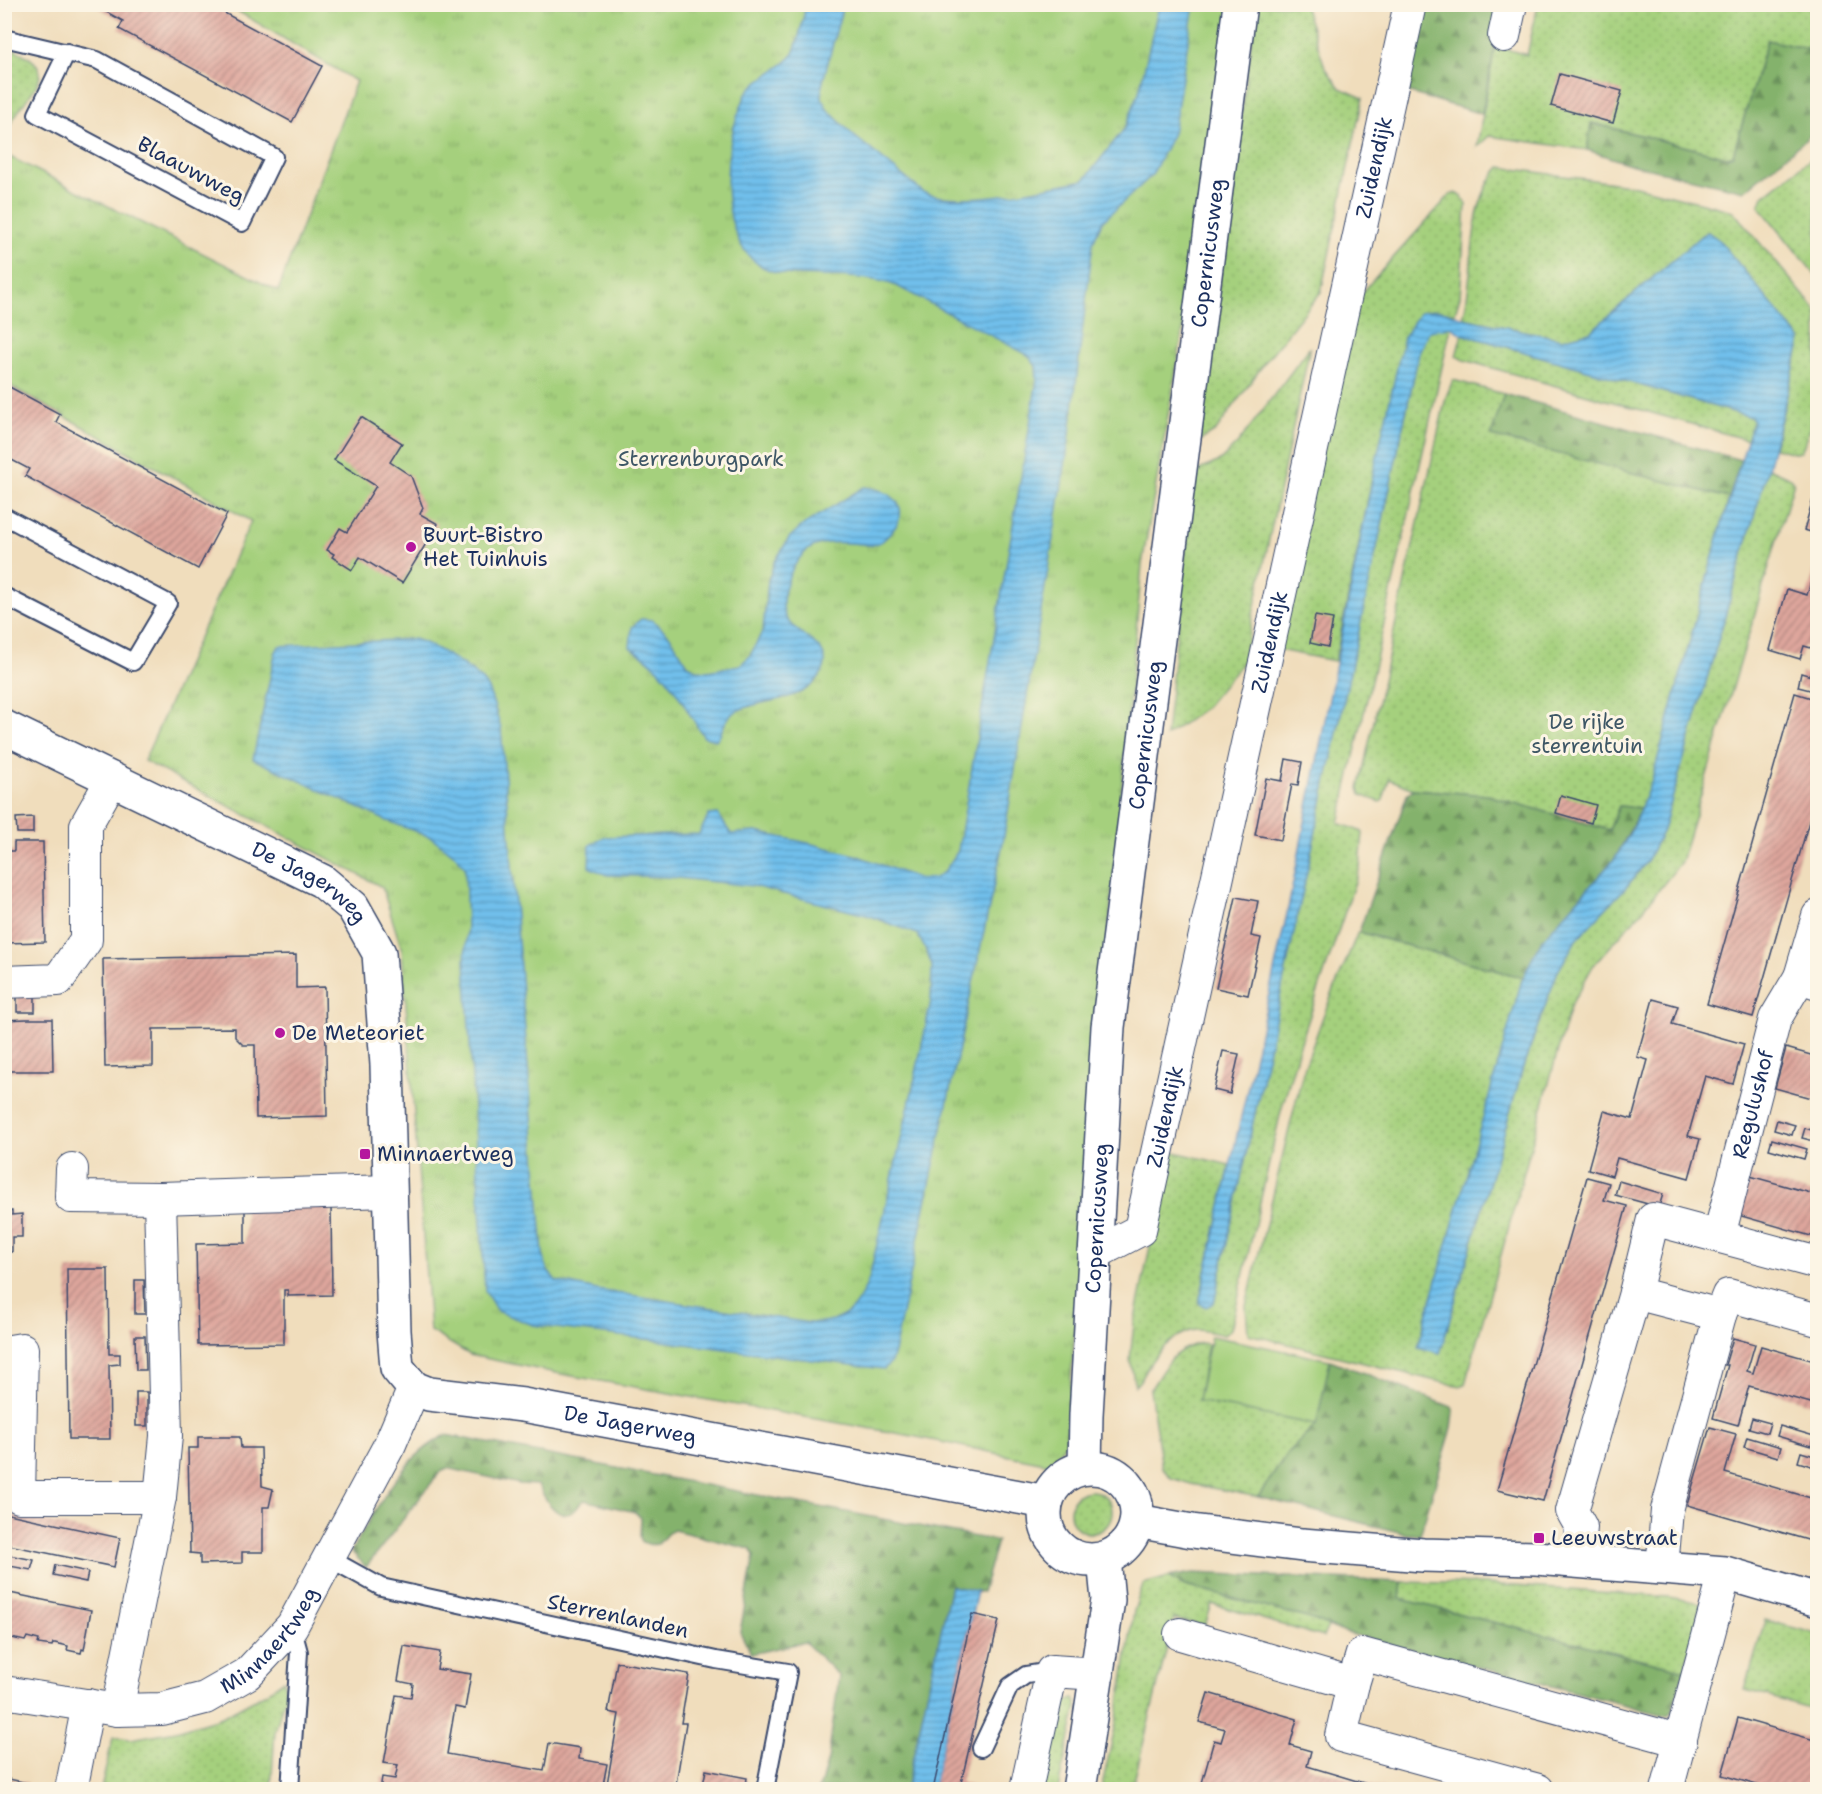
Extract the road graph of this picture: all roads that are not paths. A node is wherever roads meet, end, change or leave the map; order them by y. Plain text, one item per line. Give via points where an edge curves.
1 (1240, 4) edge
2 (1410, 4) edge
3 (1511, 4) edge
4 (1504, 36) dead end
5 (4, 38) edge
6 (67, 52) junction
7 (4, 516) edge
8 (4, 596) edge
9 (4, 728) edge
10 (112, 779) junction
11 (1818, 916) edge
12 (1809, 980) edge
13 (4, 982) edge
14 (72, 1169) dead end
15 (390, 1191) junction
16 (160, 1198) junction
17 (1719, 1236) junction
18 (1094, 1254) junction
19 (1818, 1263) edge
20 (1635, 1293) junction
21 (1720, 1315) junction
22 (1818, 1320) edge
23 (4, 1352) edge
24 (414, 1388) junction
25 (1085, 1468) junction
26 (160, 1497) junction
27 (1046, 1502) junction
28 (1137, 1521) junction
29 (327, 1557) junction
30 (1104, 1559) junction
31 (1578, 1561) junction
32 (1662, 1568) junction
33 (1725, 1573) junction
34 (1818, 1600) edge
35 (292, 1626) junction
36 (1180, 1634) dead end
37 (1052, 1671) junction
38 (1098, 1674) junction
39 (1353, 1684) junction
40 (4, 1692) edge
41 (103, 1707) junction
42 (1681, 1741) junction
43 (981, 1748) dead end
44 (71, 1790) edge
45 (290, 1790) edge
46 (765, 1790) edge
47 (1026, 1790) edge
48 (1079, 1790) edge
49 (1538, 1790) edge
50 (1667, 1790) edge

1 - 18 street, Copernicusweg via 1108,1027
2 - 18 street, Zuidendijk via 1140,1230
3 - 4 street
5 - 6 lane, Blaauwweg
6 - 6 lane, Blaauwweg via 36,114 242,223 274,157 97,60
7 - 8 lane via 168,603 134,662
9 - 10 street, De Jagerweg
10 - 13 street via 86,825 86,940 58,980
10 - 15 street, De Jagerweg via 322,881 353,907 379,954
11 - 12 street, Regulushof
12 - 17 street, Regulushof via 1775,1019
14 - 16 street via 71,1197
15 - 16 street
15 - 24 street, De Jagerweg via 397,1368
16 - 26 street via 166,1436
17 - 19 street
17 - 20 street via 1653,1219
18 - 25 street, Copernicusweg
20 - 21 street
20 - 31 street via 1572,1511 1581,1527
21 - 22 street via 1728,1295
21 - 32 street via 1667,1510
23 - 26 street via 22,1349 19,1497
24 - 27 street, De Jagerweg via 429,1394 523,1405
24 - 29 street, Minnaertweg via 390,1444
25 - 27 street via 1062,1478
25 - 28 street via 1104,1469 1121,1478 1133,1493
26 - 41 street
27 - 30 street via 1047,1527 1058,1546 1074,1557
28 - 30 street via 1130,1540
28 - 31 street via 1302,1545
29 - 35 street, Minnaertweg
29 - 46 lane, Sterrenlanden via 381,1587 716,1660 789,1672
30 - 38 street via 1108,1600
31 - 32 street
32 - 33 street
33 - 34 street
33 - 42 street
35 - 41 street, Minnaertweg via 247,1674 206,1698 162,1709
35 - 45 lane via 299,1652
36 - 39 street
37 - 38 street
37 - 43 lane via 1026,1676 1010,1686
37 - 47 street
38 - 48 street
39 - 42 street via 1362,1654
39 - 49 street via 1341,1736
40 - 41 street, Minnaertweg
41 - 44 street
42 - 50 street

